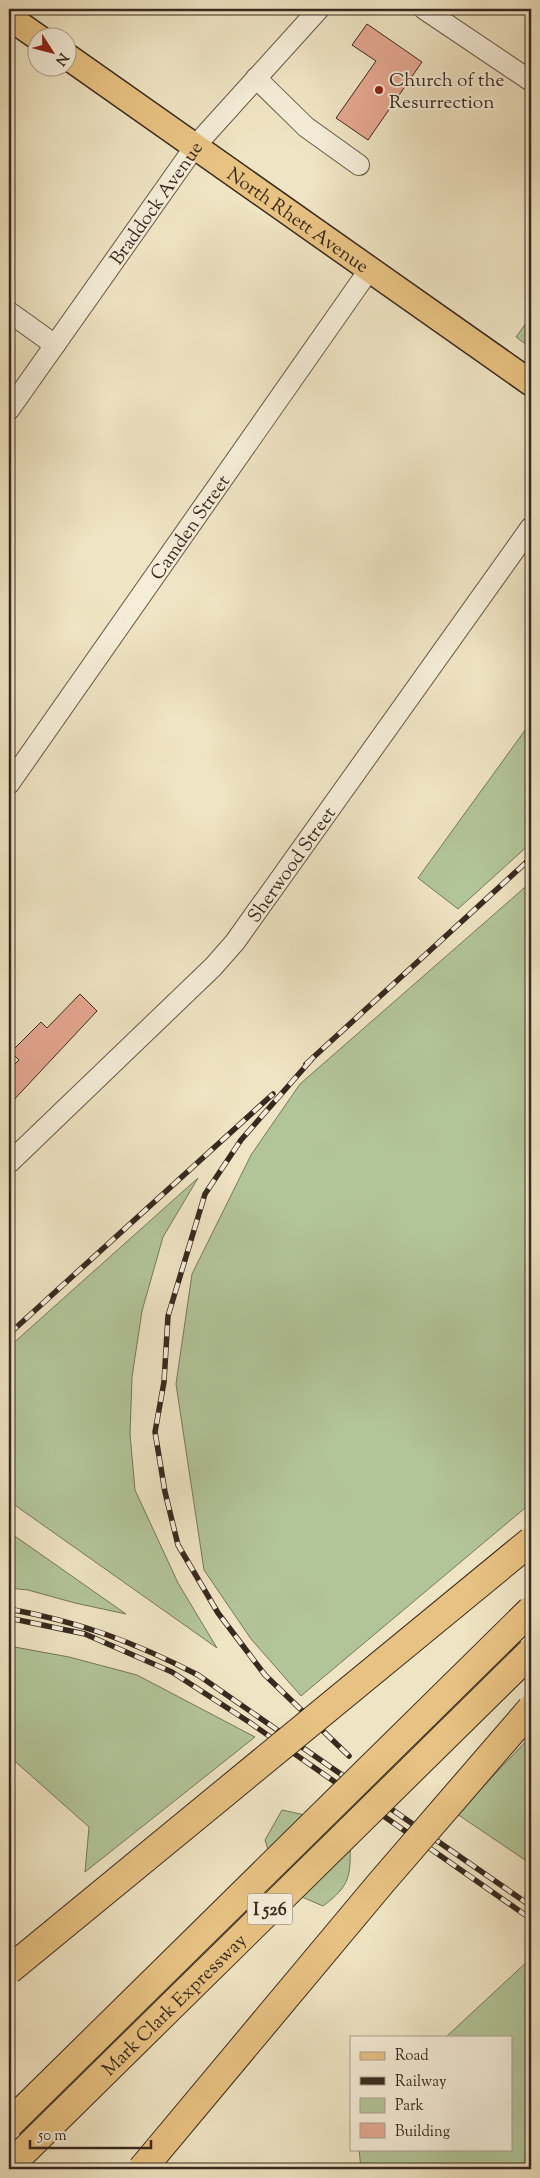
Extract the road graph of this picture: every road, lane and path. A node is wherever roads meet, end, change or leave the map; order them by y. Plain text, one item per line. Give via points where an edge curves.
1 (319, 9) edge
2 (424, 9) edge
3 (9, 16) edge
4 (28, 30) edge
5 (78, 64) edge
6 (256, 78) junction
7 (531, 81) edge
8 (196, 145) junction
9 (359, 166) dead end
10 (369, 270) junction
11 (9, 312) edge
12 (55, 345) junction
13 (531, 383) edge
14 (9, 410) edge
15 (531, 527) edge
16 (9, 784) edge
17 (9, 1163) edge
18 (531, 1541) edge
19 (531, 1610) edge
20 (531, 1652) edge
21 (531, 1709) edge
22 (9, 1970) edge
23 (9, 2124) edge
24 (9, 2166) edge
25 (142, 2169) edge

1 - 6 street, Braddock Avenue
2 - 7 street
3 - 4 main road
5 - 8 main road, North Rhett Avenue
6 - 8 street, Braddock Avenue
6 - 9 street via 306,127
8 - 10 main road, North Rhett Avenue
8 - 12 street, Braddock Avenue
10 - 13 main road, North Rhett Avenue
10 - 16 street, Camden Street
11 - 12 street
12 - 14 street, Braddock Avenue
15 - 17 street, Sherwood Street via 235,942
18 - 22 highway, bridge
19 - 23 highway, Mark Clark Expressway / I 526, bridge
20 - 24 highway, Mark Clark Expressway / I 526, bridge
21 - 25 highway, bridge via 373,1891

